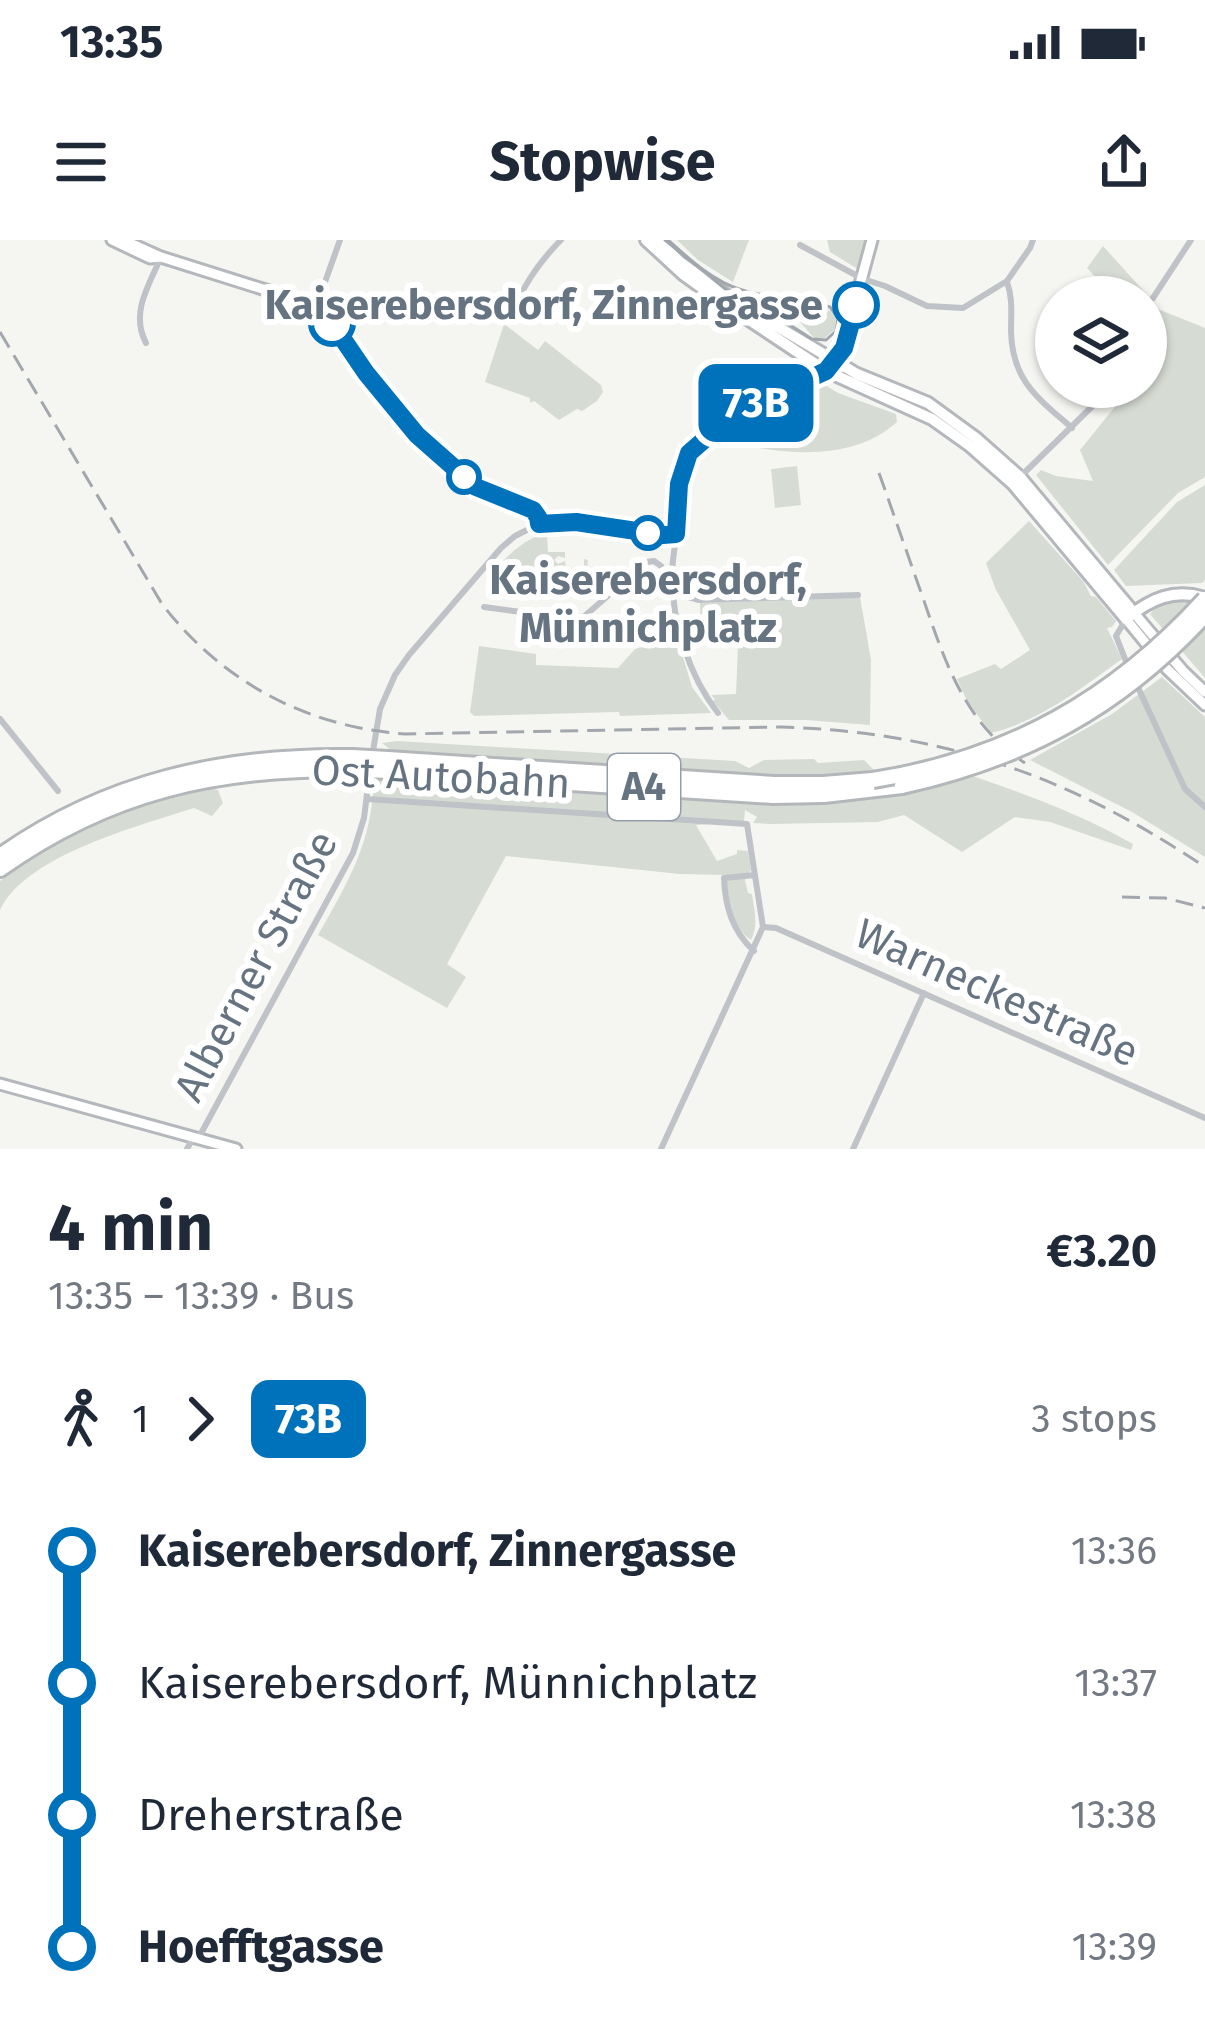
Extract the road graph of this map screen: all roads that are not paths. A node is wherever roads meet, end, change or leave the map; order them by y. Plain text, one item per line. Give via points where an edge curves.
1 (112, 240) edge
2 (123, 240) edge
3 (340, 240) edge
4 (561, 240) edge
5 (646, 240) edge
6 (657, 240) edge
7 (825, 240) edge
8 (872, 240) edge
9 (1033, 240) edge
10 (1191, 240) edge
11 (800, 245) dead end
12 (819, 253) junction
13 (161, 257) junction
14 (1167, 277) edge
15 (862, 279) junction
16 (1007, 281) junction
17 (314, 310) junction
18 (509, 320) dead end
19 (146, 344) dead end
20 (831, 366) junction
21 (1092, 408) edge
22 (1072, 428) junction
23 (1017, 480) junction
24 (539, 524) junction
25 (676, 534) junction
26 (674, 550) junction
27 (661, 566) junction
28 (672, 579) junction
29 (674, 593) junction
30 (858, 595) dead end
31 (1205, 598) edge
32 (484, 608) dead end
33 (1205, 615) edge
34 (1130, 616) junction
35 (1205, 692) edge
36 (1205, 705) edge
37 (718, 713) dead end
38 (0, 719) edge
39 (351, 763) junction
40 (387, 765) junction
41 (58, 790) dead end
42 (367, 799) junction
43 (1205, 807) edge
44 (0, 856) edge
45 (0, 869) edge
46 (755, 875) junction
47 (763, 927) junction
48 (754, 950) junction
49 (924, 993) junction
50 (0, 1084) edge
51 (1205, 1118) edge
52 (193, 1142) edge
53 (236, 1149) edge
54 (661, 1149) edge
55 (853, 1149) edge

1 - 13 street
2 - 13 street
3 - 17 street
4 - 18 street via 523,286
5 - 20 main road via 716,298
6 - 20 main road
7 - 12 street
8 - 15 street
9 - 16 street
10 - 14 street
11 - 12 street
12 - 15 street
13 - 17 street
13 - 19 street via 139,315
15 - 16 street via 936,308 963,308
15 - 20 street via 844,348
16 - 22 street via 1018,371
17 - 24 street via 417,435 472,484 536,511
20 - 23 main road via 928,403
20 - 25 street via 735,413 692,448 680,477
21 - 22 street
22 - 23 street
23 - 34 main road
24 - 25 street
24 - 42 street, Alberner Straße via 501,548 401,665 377,720
25 - 26 street
26 - 27 street
26 - 28 street
27 - 28 street
27 - 32 street via 647,562 580,620
28 - 29 street
29 - 30 street via 698,600
29 - 37 street via 694,674
31 - 34 main road via 1161,596
31 - 40 highway, Ost Autobahn / A4, bridge via 1125,674 1070,712 945,765 873,780 774,784
33 - 40 highway, Ost Autobahn / A4, bridge via 1150,669 1076,722 994,761 902,786 773,796
34 - 35 street
34 - 36 street
34 - 43 street via 1116,638 1182,783
38 - 41 street
39 - 40 highway, Ost Autobahn / A4, bridge
39 - 44 highway, Ost Autobahn / A4 via 266,759 170,776 73,813
39 - 45 highway, Ost Autobahn / A4 via 157,791 78,822
42 - 46 street via 747,824
42 - 52 street, Alberner Straße via 349,861
46 - 47 street
46 - 48 street via 724,878 728,915
47 - 48 street
47 - 49 street, Warneckestraße
48 - 54 street
49 - 51 street, Warneckestraße
49 - 55 street
50 - 52 street
52 - 53 street

